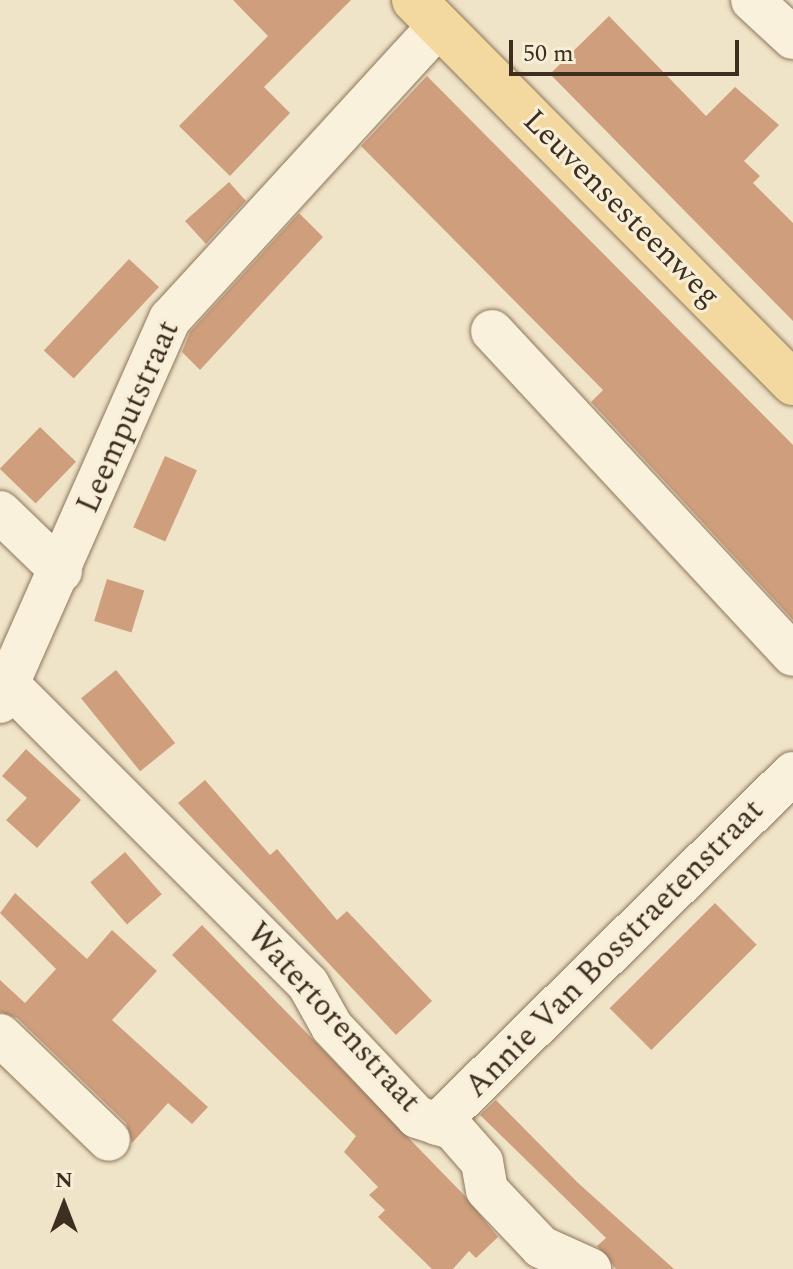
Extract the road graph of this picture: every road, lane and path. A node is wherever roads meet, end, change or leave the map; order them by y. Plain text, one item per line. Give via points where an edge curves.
1 (752, 0) edge
2 (427, 12) edge
3 (793, 38) edge
4 (492, 331) dead end
5 (793, 383) edge
6 (0, 512) edge
7 (61, 571) junction
8 (793, 655) edge
9 (4, 693) edge
10 (793, 773) edge
11 (0, 1035) edge
12 (437, 1124) junction
13 (109, 1140) dead end
14 (590, 1269) edge

1 - 3 street
2 - 5 main road, Leuvensesteenweg
2 - 7 street, Leemputstraat via 170,319
4 - 8 street
6 - 7 street
7 - 9 street, Leemputstraat
9 - 12 street, Watertorenstraat via 308,984 332,1027 417,1117
10 - 12 street, Annie Van Bosstraetenstraat
11 - 13 street
12 - 14 street, Watertorenstraat via 453,1129 482,1162 487,1190 541,1247

